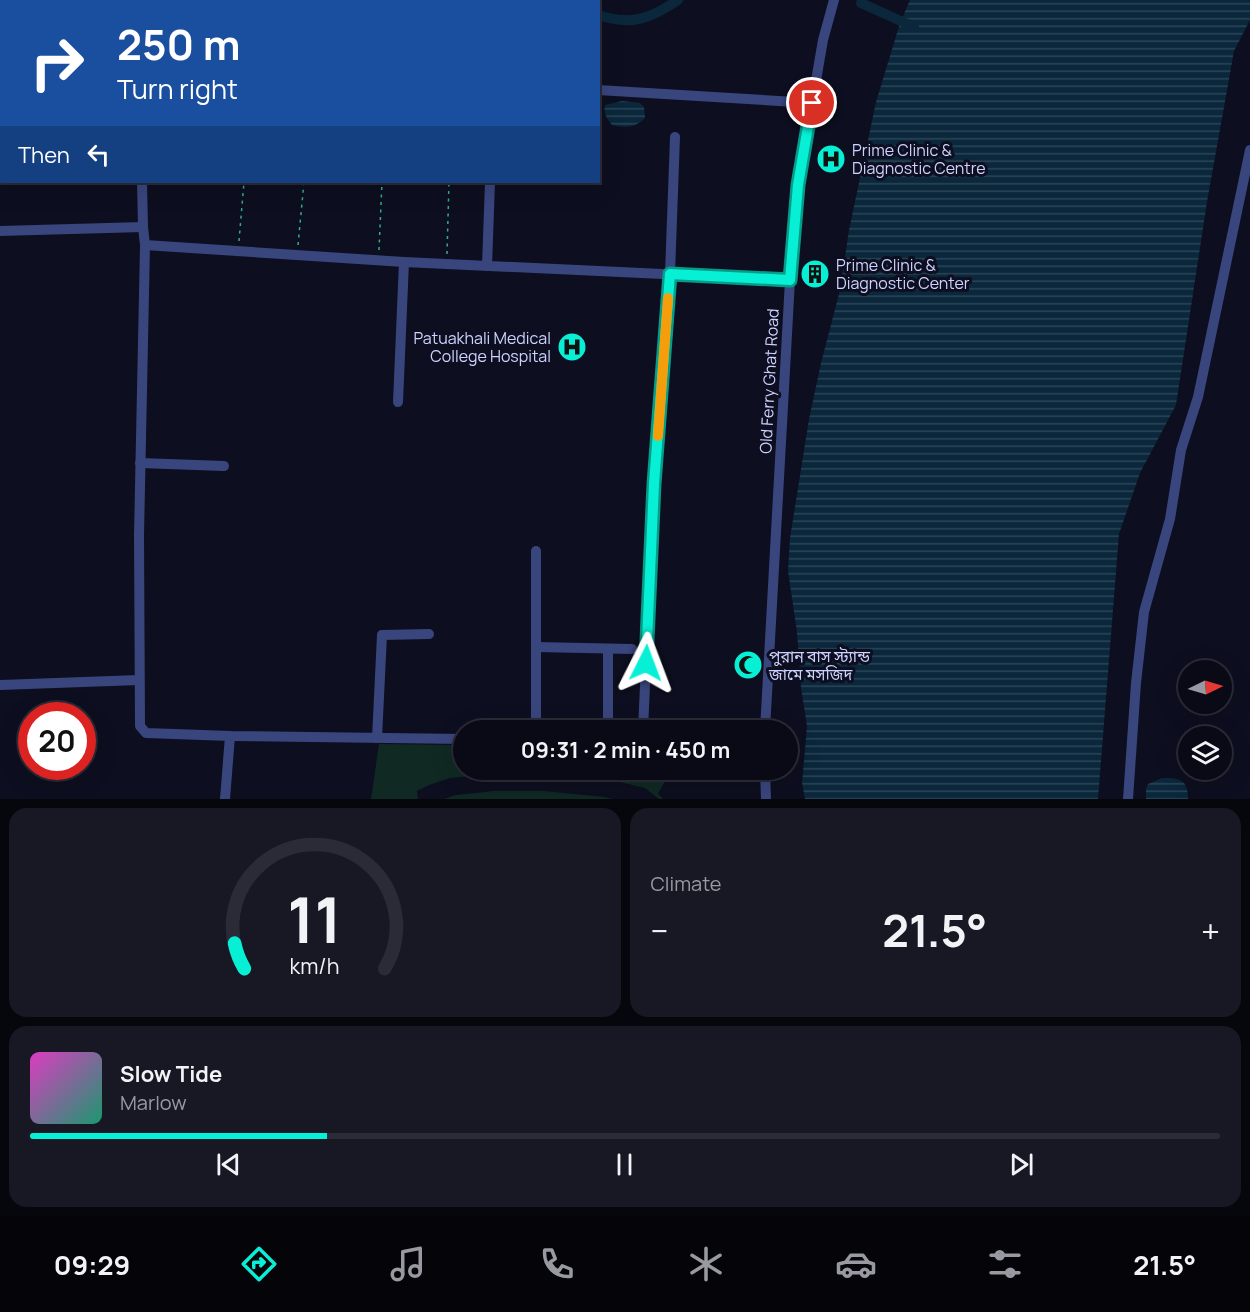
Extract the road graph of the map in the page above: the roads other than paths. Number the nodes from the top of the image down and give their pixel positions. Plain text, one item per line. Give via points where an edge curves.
1 (834, 0) edge
2 (600, 90) edge
3 (812, 103) junction
4 (675, 137) dead end
5 (1250, 150) edge
6 (142, 183) edge
7 (490, 183) edge
8 (143, 227) junction
9 (0, 231) edge
10 (146, 245) junction
11 (404, 262) junction
12 (487, 266) junction
13 (670, 274) junction
14 (790, 280) junction
15 (398, 402) dead end
16 (140, 463) junction
17 (224, 466) dead end
18 (536, 551) dead end
19 (429, 634) dead end
20 (536, 647) junction
21 (608, 649) junction
22 (632, 649) dead end
23 (139, 680) junction
24 (0, 685) edge
25 (536, 720) edge
26 (608, 720) edge
27 (643, 720) edge
28 (766, 720) edge
29 (230, 736) junction
30 (377, 738) junction
31 (453, 740) edge
32 (765, 780) edge
33 (225, 799) edge
34 (766, 799) edge
35 (1128, 799) edge

1 - 3 street, Old Ferry Ghat Road
2 - 3 street
3 - 14 street, Old Ferry Ghat Road via 798,185
4 - 13 street
5 - 35 street via 1198,397 1181,450 1170,519 1144,612
6 - 8 street
7 - 12 street
8 - 9 street
8 - 10 street
10 - 11 street
10 - 16 street
11 - 12 street
11 - 15 street
12 - 13 street
13 - 14 street
13 - 27 street via 654,484
14 - 28 street, Old Ferry Ghat Road
16 - 17 street
16 - 23 street
18 - 20 street
19 - 30 street via 382,635
20 - 21 street
20 - 25 street
21 - 22 street
21 - 26 street
23 - 24 street
23 - 29 street via 139,722 146,733
29 - 30 street
29 - 33 street
30 - 31 street
32 - 34 street

